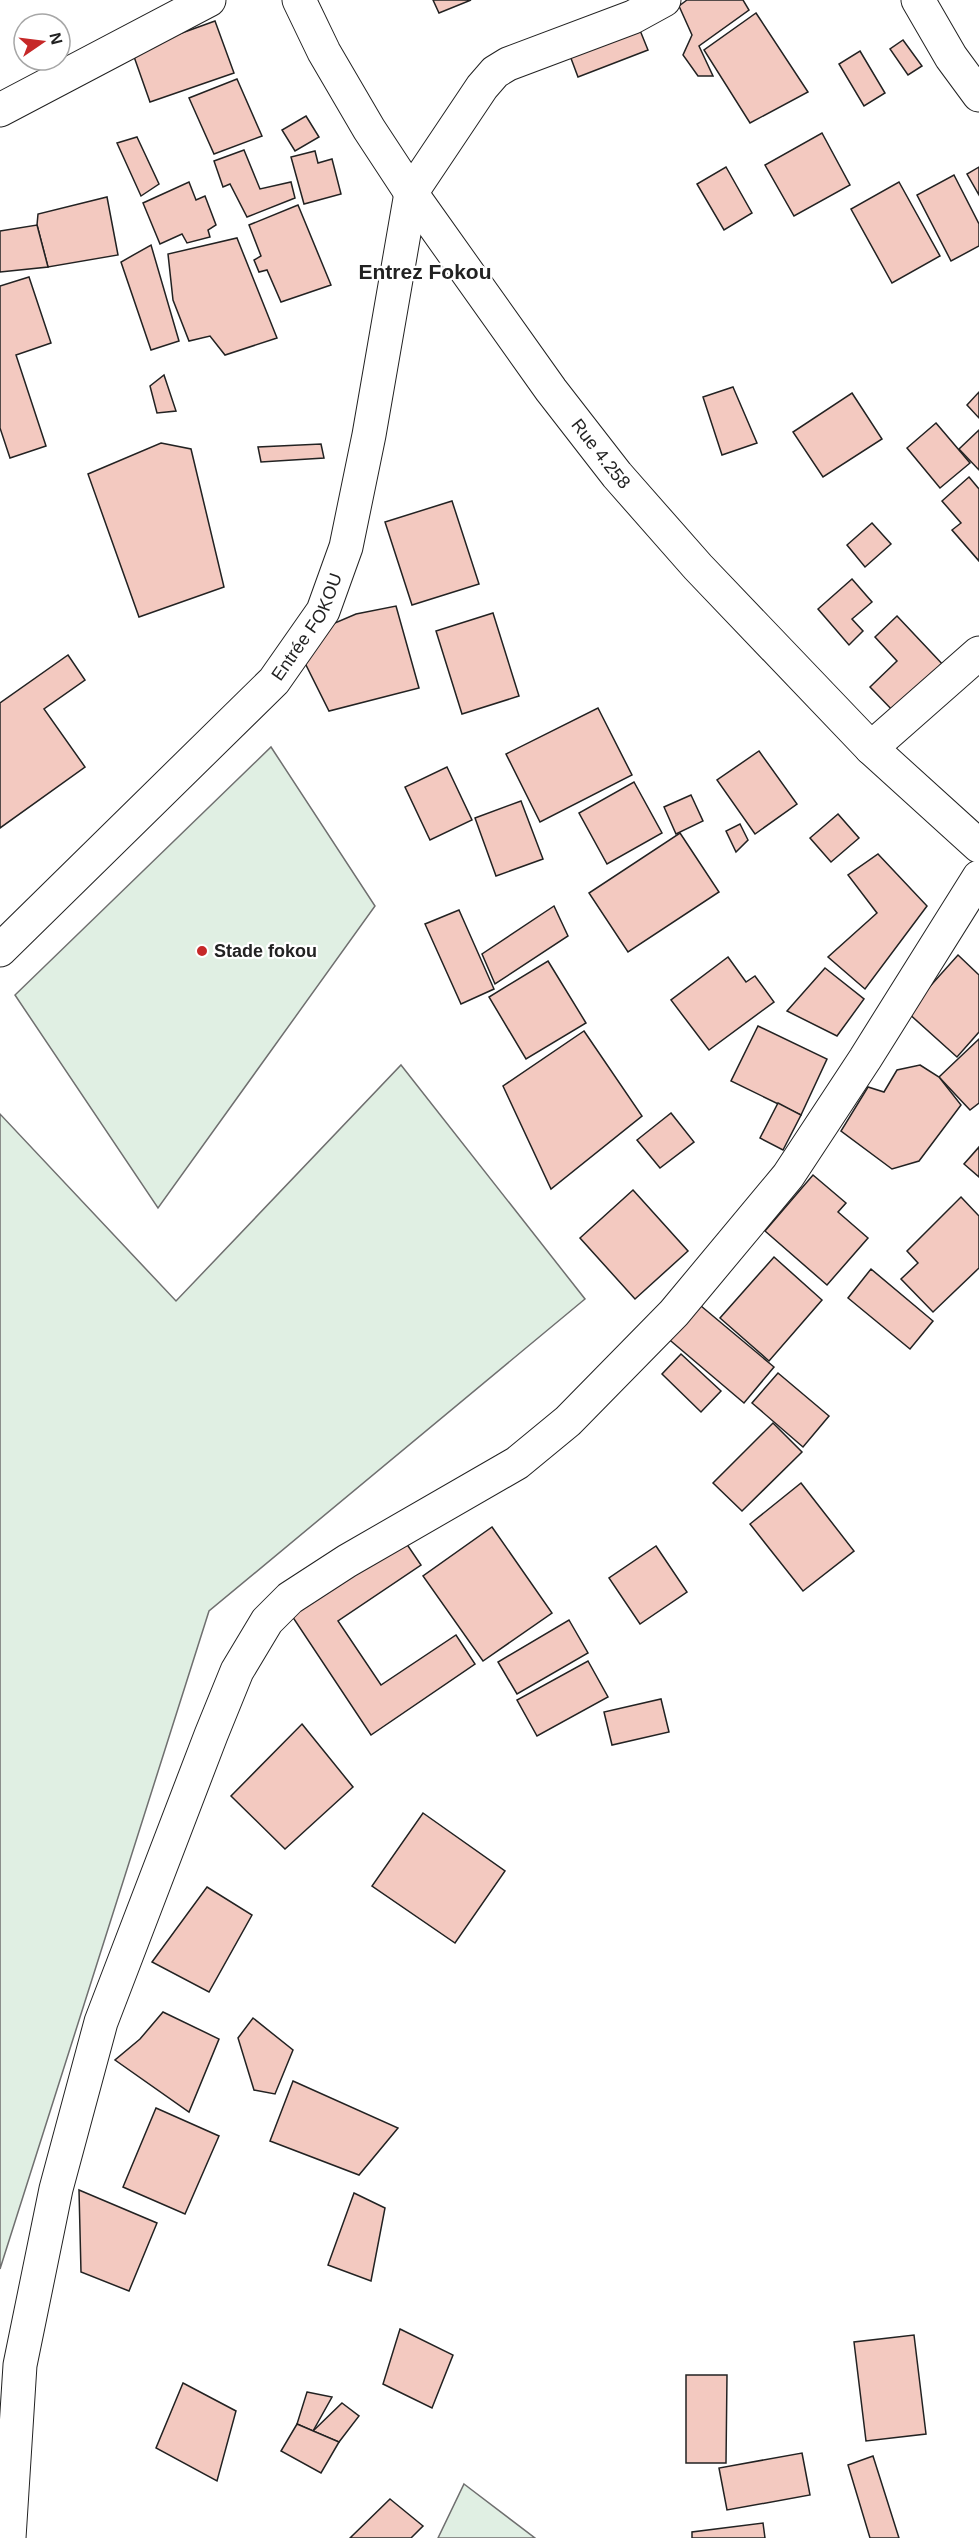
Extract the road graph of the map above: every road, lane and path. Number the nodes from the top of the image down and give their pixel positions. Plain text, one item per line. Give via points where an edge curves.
1 (209, 0) edge
2 (299, 0) edge
3 (663, 0) edge
4 (918, 0) edge
5 (979, 95) edge
6 (0, 110) edge
7 (411, 193) junction
8 (979, 653) edge
9 (871, 748) junction
10 (979, 846) edge
11 (979, 877) edge
12 (0, 950) edge
13 (9, 2538) edge

1 - 6 main road
2 - 7 main road, Rue 4.258 via 324,52
3 - 7 main road via 495,72
4 - 5 main road via 951,57
7 - 9 main road, Rue 4.258 via 551,390 617,475 698,567
7 - 12 main road, Entrée FOKOU via 369,435 348,536 324,612 274,681
8 - 9 main road
9 - 10 main road, Rue 4.258
11 - 13 main road via 788,1176 674,1313 568,1421 517,1462 290,1598 267,1622 237,1671 101,2022 56,2189 20,2365

